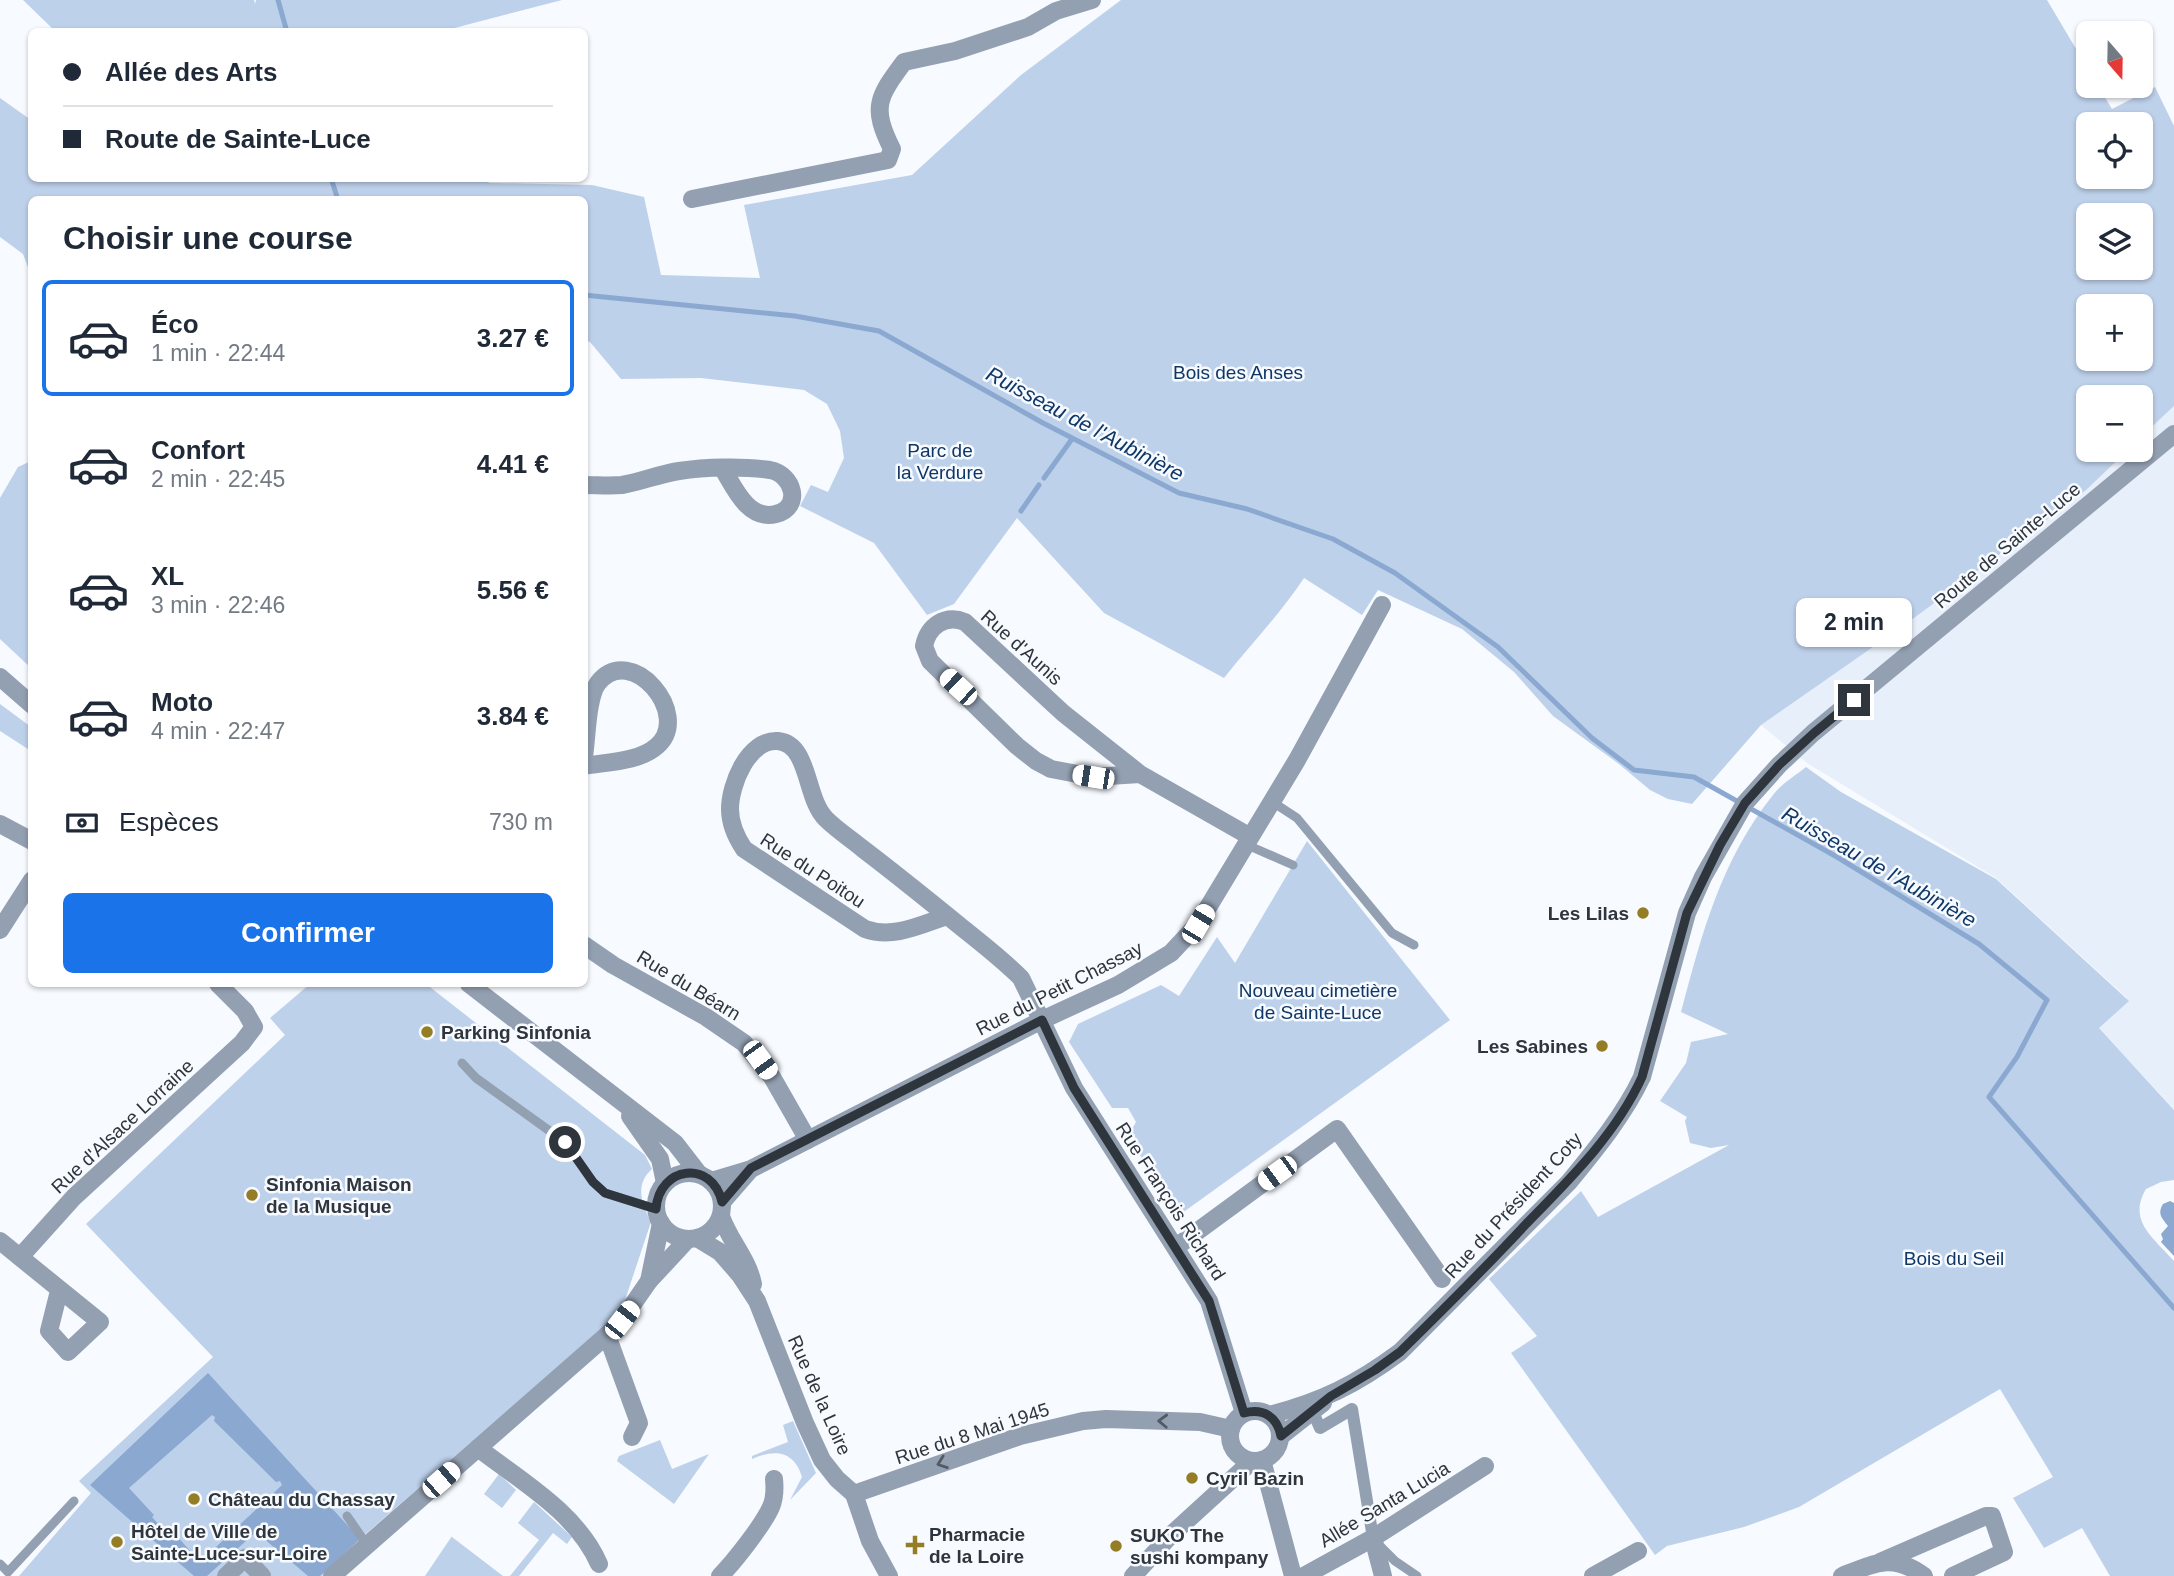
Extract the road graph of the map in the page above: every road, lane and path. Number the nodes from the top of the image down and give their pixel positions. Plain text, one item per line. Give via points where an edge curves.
1 (1092, 0) edge
2 (1052, 5) edge
3 (692, 198) dead end
4 (2174, 433) edge
5 (723, 468) dead end
6 (588, 485) edge
7 (1382, 605) dead end
8 (0, 677) edge
9 (28, 702) edge
10 (588, 726) edge
11 (588, 765) edge
12 (1140, 774) junction
13 (1271, 801) junction
14 (1745, 803) joint
15 (0, 824) edge
16 (28, 839) edge
17 (1247, 840) junction
18 (1293, 865) dead end
19 (28, 886) edge
20 (947, 916) junction
21 (0, 930) edge
22 (1414, 945) dead end
23 (588, 948) edge
24 (221, 987) edge
25 (473, 987) edge
26 (1042, 1020) junction
27 (462, 1063) dead end
28 (620, 1102) junction
29 (808, 1140) junction
30 (751, 1168) junction
31 (705, 1178) junction
32 (665, 1183) junction
33 (722, 1209) junction
34 (659, 1216) junction
35 (692, 1239) junction
36 (0, 1241) edge
37 (1175, 1247) junction
38 (20, 1256) junction
39 (1442, 1279) dead end
40 (649, 1281) junction
41 (59, 1291) dead end
42 (757, 1301) junction
43 (607, 1335) junction
44 (1331, 1396) junction
45 (1313, 1412) junction
46 (1244, 1413) junction
47 (1269, 1415) junction
48 (1231, 1429) junction
49 (1281, 1436) junction
50 (632, 1437) dead end
51 (478, 1448) junction
52 (1250, 1458) junction
53 (1485, 1466) dead end
54 (774, 1479) dead end
55 (854, 1494) junction
56 (74, 1501) dead end
57 (347, 1517) dead end
58 (1373, 1538) junction
59 (367, 1545) junction
60 (1637, 1551) dead end
61 (1880, 1562) junction
62 (0, 1564) edge
63 (599, 1564) dead end
64 (226, 1576) edge
65 (262, 1576) edge
66 (332, 1576) edge
67 (720, 1576) edge
68 (889, 1576) edge
69 (1133, 1576) edge
70 (1293, 1576) edge
71 (1304, 1576) edge
72 (1383, 1576) edge
73 (1417, 1576) edge
74 (1593, 1576) edge
75 (1842, 1576) edge
76 (1924, 1576) edge
77 (1953, 1576) edge

1 - 2 street
2 - 3 street via 1028,27 904,62 884,88 878,105 892,149 888,160
4 - 14 street, Route de Sainte-Luce via 1814,733
5 - 6 street via 679,471 620,485
7 - 13 street, Rue du Petit Chassay
8 - 9 street
10 - 11 street via 599,681 613,673 632,672 649,682 666,709 666,730 657,746 636,757
12 - 12 street, Rue d'Aunis via 1093,777 1051,769 1036,761 930,661 924,646 930,630 947,619 965,622 1063,713
12 - 17 street, Rue d'Aunis
13 - 17 street, Rue du Petit Chassay
13 - 22 lane via 1297,818 1392,933
14 - 44 street, Rue du Président Coty via 1687,913 1633,1096 1569,1182 1458,1296 1400,1352
15 - 16 street
17 - 18 lane
17 - 26 street, Rue du Petit Chassay via 1198,924 1171,953 1127,980
19 - 21 street
20 - 20 street, Rue du Poitou via 902,931 865,929 744,849 730,812 748,757 756,748 777,741 789,744 797,751 810,793 824,817
20 - 26 street, Rue du Poitou via 1021,978
23 - 29 street, Rue du Béarn via 744,1044 772,1077
24 - 38 street, Rue d'Alsace Lorraine via 254,1027 74,1197
25 - 28 street
26 - 29 street, Rue du Petit Chassay
26 - 37 street, Rue François Richard via 1074,1088
27 - 34 lane via 565,1142 605,1193
28 - 31 street via 675,1143
28 - 32 street via 660,1159
29 - 30 street, Rue du Petit Chassay
30 - 31 street, Rue du Petit Chassay
30 - 33 street, Rue du Petit Chassay
31 - 32 street via 677,1175
31 - 33 street via 719,1190
32 - 34 street
33 - 35 street via 712,1230
33 - 42 street, Rue de la Loire via 725,1228 751,1273
34 - 35 street via 676,1236
34 - 40 street
35 - 40 street
35 - 42 street, Rue de la Loire via 720,1252
36 - 38 street
37 - 39 street via 1337,1129
37 - 46 street, Rue François Richard via 1209,1301
38 - 41 street
40 - 43 street
42 - 55 street, Rue de la Loire via 822,1460
43 - 50 street via 639,1423
43 - 51 street
44 - 45 street, Rue du Président Coty
44 - 47 street, Rue du Président Coty
45 - 49 street, Rue du Président Coty
45 - 58 street via 1320,1428 1352,1409
46 - 47 street
46 - 48 street
47 - 49 street
48 - 52 street via 1230,1437
48 -> 55 street, Rue du 8 Mai 1945 via 1200,1422 1083,1421 1020,1436
49 - 52 street via 1275,1451
51 - 59 street
51 - 63 street via 562,1513 590,1544
52 - 69 street
52 - 70 street
53 - 58 street, Allée Santa Lucia
54 - 67 street via 771,1507
55 - 68 street, Rue de la Loire via 870,1541
56 - 62 lane via 8,1572
57 - 59 lane
58 - 71 street, Allée Santa Lucia
58 - 72 street
58 - 73 lane via 1395,1562
59 - 66 street
60 - 74 street
61 - 75 street
61 - 76 street via 1909,1565
61 - 77 street via 1992,1516 2004,1552
64 - 65 street via 245,1558

